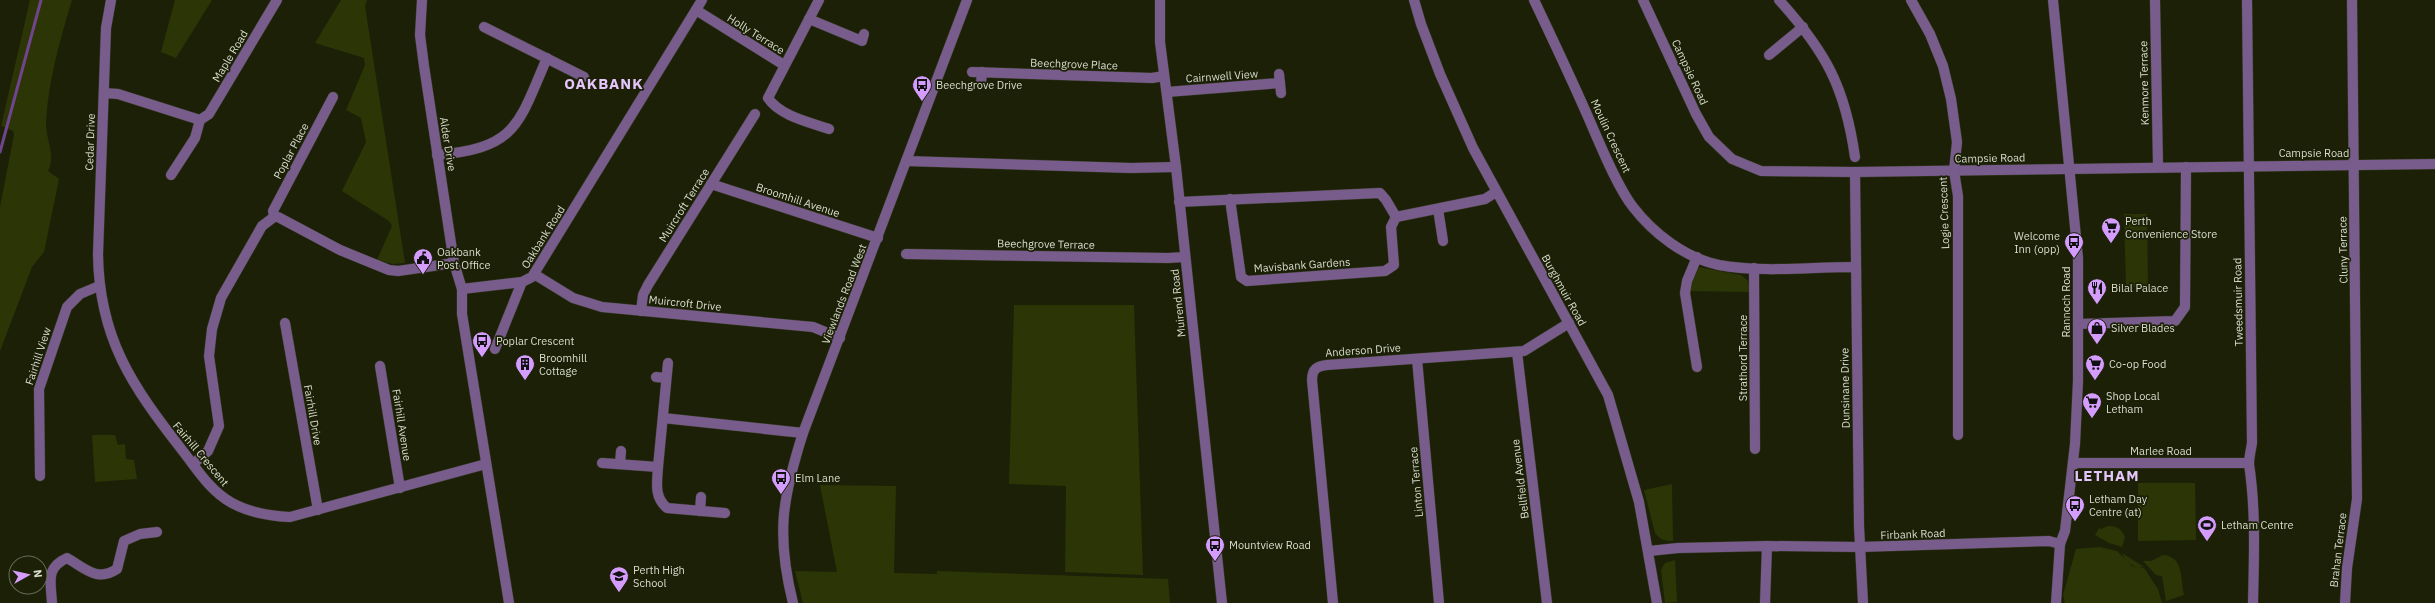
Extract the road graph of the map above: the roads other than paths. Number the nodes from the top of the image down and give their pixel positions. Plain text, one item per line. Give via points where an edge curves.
1 (111, 0) edge
2 (277, 0) edge
3 (422, 0) edge
4 (702, 0) edge
5 (819, 0) edge
6 (967, 0) edge
7 (1160, 0) edge
8 (1414, 0) edge
9 (1534, 0) edge
10 (1643, 0) edge
11 (1779, 0) edge
12 (1911, 0) edge
13 (2053, 0) edge
14 (2155, 0) edge
15 (2247, 0) edge
16 (2352, 0) edge
17 (696, 10) junction
18 (809, 19) junction
19 (484, 27) dead end
20 (1803, 27) junction
21 (862, 40) dead end
22 (1769, 55) dead end
23 (547, 58) junction
24 (784, 65) junction
25 (1164, 76) junction
26 (584, 77) dead end
27 (981, 83) dead end
28 (1280, 83) dead end
29 (1167, 92) junction
30 (104, 93) junction
31 (333, 97) dead end
32 (755, 114) dead end
33 (200, 120) junction
34 (828, 129) dead end
35 (438, 155) junction
36 (1855, 157) dead end
37 (906, 161) junction
38 (2435, 164) edge
39 (2248, 165) junction
40 (2354, 165) junction
41 (2158, 166) junction
42 (1176, 167) junction
43 (2186, 167) junction
44 (2069, 168) junction
45 (1954, 171) junction
46 (1854, 172) junction
47 (171, 175) dead end
48 (711, 184) junction
49 (1496, 192) junction
50 (1230, 199) junction
51 (1179, 202) junction
52 (1438, 209) junction
53 (274, 217) junction
54 (1396, 217) junction
55 (878, 238) junction
56 (1443, 241) dead end
57 (906, 254) dead end
58 (1185, 257) junction
59 (1697, 258) junction
60 (454, 263) junction
61 (1754, 268) junction
62 (1856, 270) junction
63 (534, 274) junction
64 (522, 282) junction
65 (99, 286) junction
66 (462, 289) junction
67 (641, 311) junction
68 (285, 323) dead end
69 (1569, 323) junction
70 (2078, 324) junction
71 (840, 338) junction
72 (495, 348) dead end
73 (1517, 352) junction
74 (1417, 359) junction
75 (668, 363) dead end
76 (380, 366) dead end
77 (1697, 367) dead end
78 (663, 418) junction
79 (803, 433) junction
80 (1958, 435) dead end
81 (1755, 449) dead end
82 (621, 451) dead end
83 (602, 463) dead end
84 (2073, 463) junction
85 (2249, 463) junction
86 (193, 464) junction
87 (486, 464) junction
88 (620, 464) junction
89 (658, 467) junction
90 (40, 476) dead end
91 (400, 488) junction
92 (701, 497) dead end
93 (2357, 500) joint
94 (318, 510) junction
95 (700, 511) junction
96 (725, 513) dead end
97 (157, 532) dead end
98 (2060, 544) junction
99 (1767, 546) junction
100 (1860, 547) junction
101 (1649, 551) junction
102 (52, 603) edge
103 (509, 603) edge
104 (793, 603) edge
105 (1222, 603) edge
106 (1334, 603) edge
107 (1439, 603) edge
108 (1547, 603) edge
109 (1657, 603) edge
110 (1765, 603) edge
111 (1863, 603) edge
112 (2056, 603) edge
113 (2253, 603) edge
114 (2345, 603) edge

1 - 30 street, Cedar Drive via 106,28
2 - 33 street, Maple Road via 209,114
3 - 35 street, Alder Drive via 422,54
4 - 17 street, Oakbank Road
5 - 18 street
6 - 37 street, Viewlands Road West
7 - 25 street, Muirend Road via 1160,42
8 - 49 street, Burghmuir Road via 1440,74
9 - 59 street, Moulin Crescent via 1631,205 1647,224 1668,242
10 - 46 street, Campsie Road via 1709,137 1732,158 1761,171
11 - 20 street
12 - 45 street, Logie Crescent via 1930,34 1943,66 1957,142
13 - 44 street, Rannoch Road
14 - 41 street, Kenmore Terrace
15 - 39 street, Tweedsmuir Road
16 - 40 street, Cluny Terrace
17 - 24 street, Holly Terrace
17 - 63 street, Oakbank Road
18 - 21 street
18 - 24 street
19 - 23 street
20 - 22 street
20 - 36 street via 1822,53 1836,83 1850,121
23 - 26 street
23 - 35 street via 525,108 511,131 487,147
24 - 34 street via 768,98 791,115
25 - 27 street, Beechgrove Place via 1152,78 977,72
25 - 29 street, Muirend Road
28 - 29 street, Cairnwell View
29 - 42 street, Muirend Road
30 - 33 street via 118,94
30 - 65 street, Cedar Drive
31 - 53 street, Poplar Place via 273,211
32 - 48 street, Muircroft Terrace
33 - 47 street, Maple Road via 195,138
35 - 60 street, Alder Drive
37 - 42 street
37 - 55 street, Viewlands Road West
38 - 40 street, Campsie Road
39 - 40 street, Campsie Road
39 - 43 street, Campsie Road
39 - 85 street, Tweedsmuir Road via 2252,443
40 - 93 street, Cluny Terrace
41 - 43 street, Campsie Road
41 - 44 street, Campsie Road
42 - 51 street, Muirend Road
43 - 70 street via 2185,307 2175,322
44 - 45 street, Campsie Road
44 - 70 street, Rannoch Road via 2078,255
45 - 46 street, Campsie Road
45 - 80 street, Logie Crescent via 1958,196
46 - 62 street, Dunsinane Drive
48 - 55 street, Broomhill Avenue
48 - 67 street, Muircroft Terrace via 648,285 643,295
49 - 52 street via 1485,199
49 - 69 street, Burghmuir Road
50 - 51 street
50 - 54 street via 1380,194
50 - 54 street, Mavisbank Gardens via 1241,277 1247,281 1385,271 1394,265 1391,227
51 - 58 street, Muirend Road
52 - 54 street
52 - 56 street
53 - 60 street via 340,250 388,270 398,271
53 - 86 street via 262,226 221,298 212,330 209,356 219,426 208,451
55 - 71 street, Viewlands Road West
57 - 58 street, Beechgrove Terrace
58 - 105 street, Muirend Road
59 - 61 street, Moulin Crescent via 1718,265
59 - 77 street via 1685,293
60 - 66 street, Alder Drive
61 - 62 street, Moulin Crescent via 1855,267
61 - 81 street, Strathord Terrace
62 - 100 street, Dunsinane Drive
63 - 64 street, Oakbank Road
63 - 67 street, Muircroft Drive via 586,303
64 - 66 street, Oakbank Road
64 - 72 street
65 - 86 street, Fairhill Crescent via 105,318 126,370 163,426
65 - 90 street, Fairhill View via 80,294 68,307 39,388
66 - 87 street via 462,314
67 - 71 street, Muircroft Drive via 813,327
68 - 94 street, Fairhill Drive
69 - 73 street, Anderson Drive via 1524,351
69 - 101 street, Burghmuir Road via 1608,395 1639,502
70 - 84 street, Rannoch Road via 2078,381
71 - 79 street, Viewlands Road West
73 - 74 street, Anderson Drive
73 - 108 street, Bellfield Avenue
74 - 106 street, Anderson Drive via 1320,366 1313,373
74 - 107 street, Linton Terrace
75 - 78 street via 661,377
76 - 91 street, Fairhill Avenue
78 - 79 street
78 - 89 street
79 - 104 street, Viewlands Road West via 787,481 782,528 783,557
82 - 88 street
83 - 88 street
84 - 85 street, Marlee Road
84 - 98 street, Rannoch Road via 2065,531
85 - 113 street, Tweedsmuir Road via 2252,472
86 - 94 street, Fairhill Crescent via 219,495 252,512 290,517
87 - 91 street, Fairhill Crescent
87 - 103 street
88 - 89 street
89 - 95 street via 657,493 664,505 674,509
91 - 94 street, Fairhill Crescent
92 - 95 street
93 - 114 street, Brahan Terrace via 2347,568
95 - 96 street
97 - 102 street via 140,534 124,541 118,569 107,576 96,575 67,558 59,561 50,574
98 - 100 street, Firbank Road via 2049,541
98 - 112 street, Rannoch Road
99 - 100 street, Firbank Road
99 - 101 street, Firbank Road
99 - 110 street
100 - 111 street, Dunsinane Drive
101 - 109 street, Burghmuir Road

